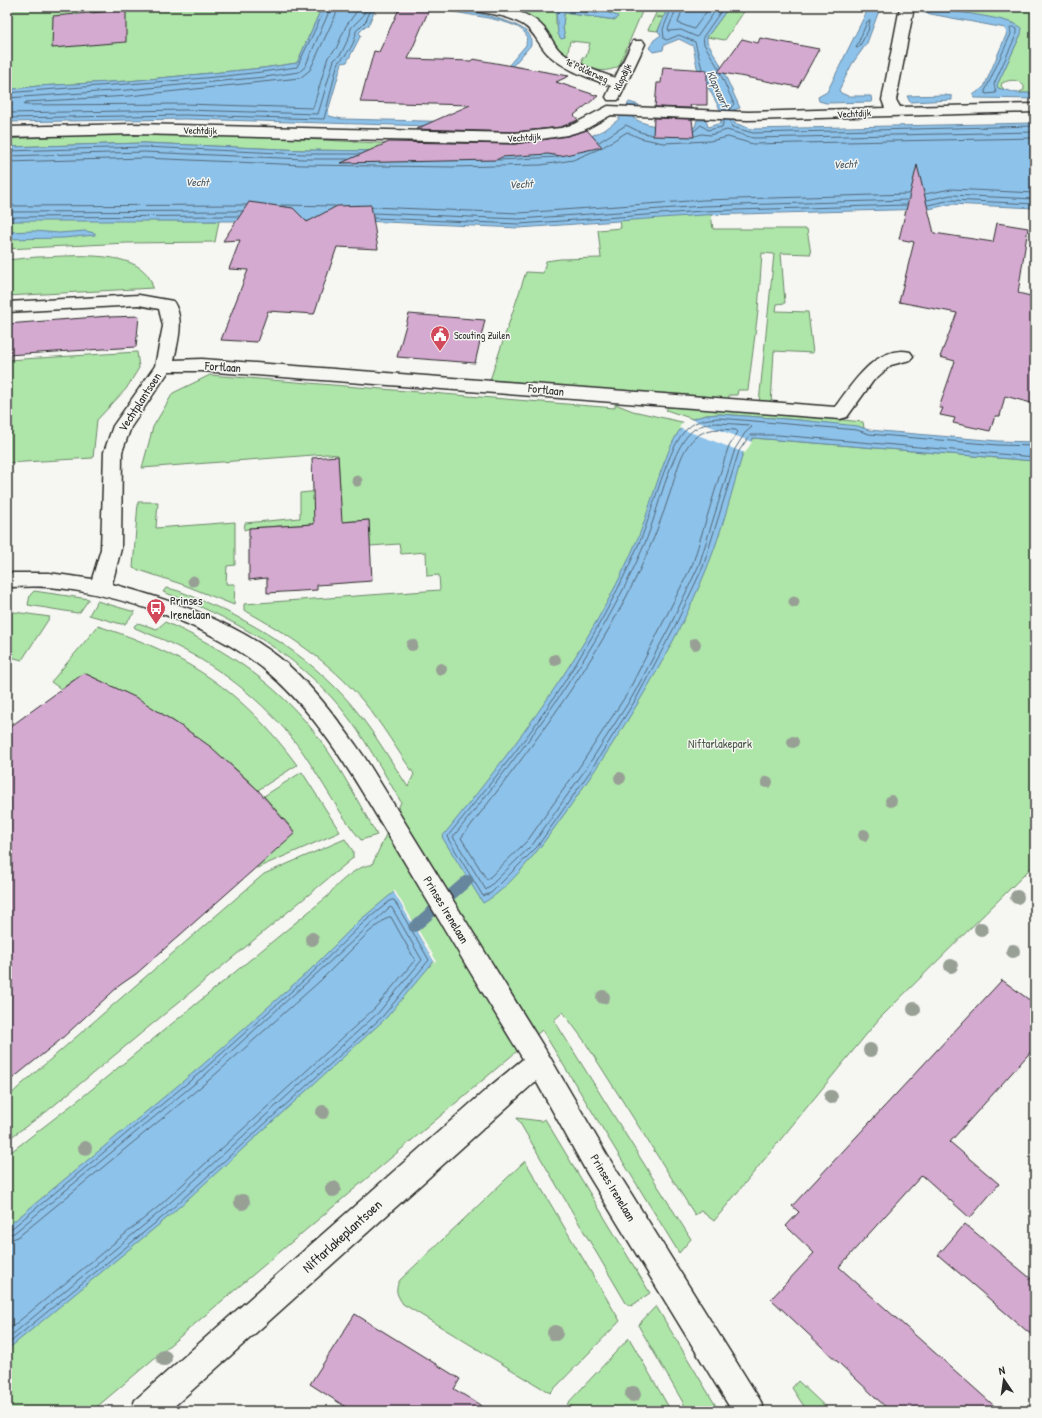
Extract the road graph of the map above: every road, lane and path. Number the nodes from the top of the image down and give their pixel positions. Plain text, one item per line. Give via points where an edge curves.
1 (477, 7) edge
2 (907, 7) edge
3 (638, 44) dead end
4 (618, 84) junction
5 (1035, 108) edge
6 (608, 110) junction
7 (894, 111) junction
8 (7, 132) edge
9 (7, 308) edge
10 (904, 356) dead end
11 (164, 366) junction
12 (7, 580) edge
13 (100, 588) junction
14 (539, 1062) junction
15 (146, 1411) edge
16 (749, 1411) edge

1 - 4 street, 1e Polderweg via 517,17 529,23 538,30 556,54
2 - 7 street via 888,100
3 - 4 street, Klopdijk
4 - 6 street, Klopdijk
5 - 7 street, Vechtdijk
6 - 7 street, Vechtdijk via 748,116
6 - 8 street, Vechtdijk via 578,127 562,132 515,138 134,129
9 - 11 street, Vechtplantsoen via 140,300 167,305 172,326
10 - 11 street, Fortlaan via 884,361 867,377 840,413 210,366
11 - 13 street, Vechtplantsoen via 122,426 113,452 111,549
12 - 13 street, Prinses Irenelaan via 49,580
13 - 14 street, Prinses Irenelaan via 150,602 192,618 222,633 276,667 329,725 357,764
14 - 15 street, Niftarlakeplantsoen via 496,1097
14 - 16 street, Prinses Irenelaan via 598,1164

